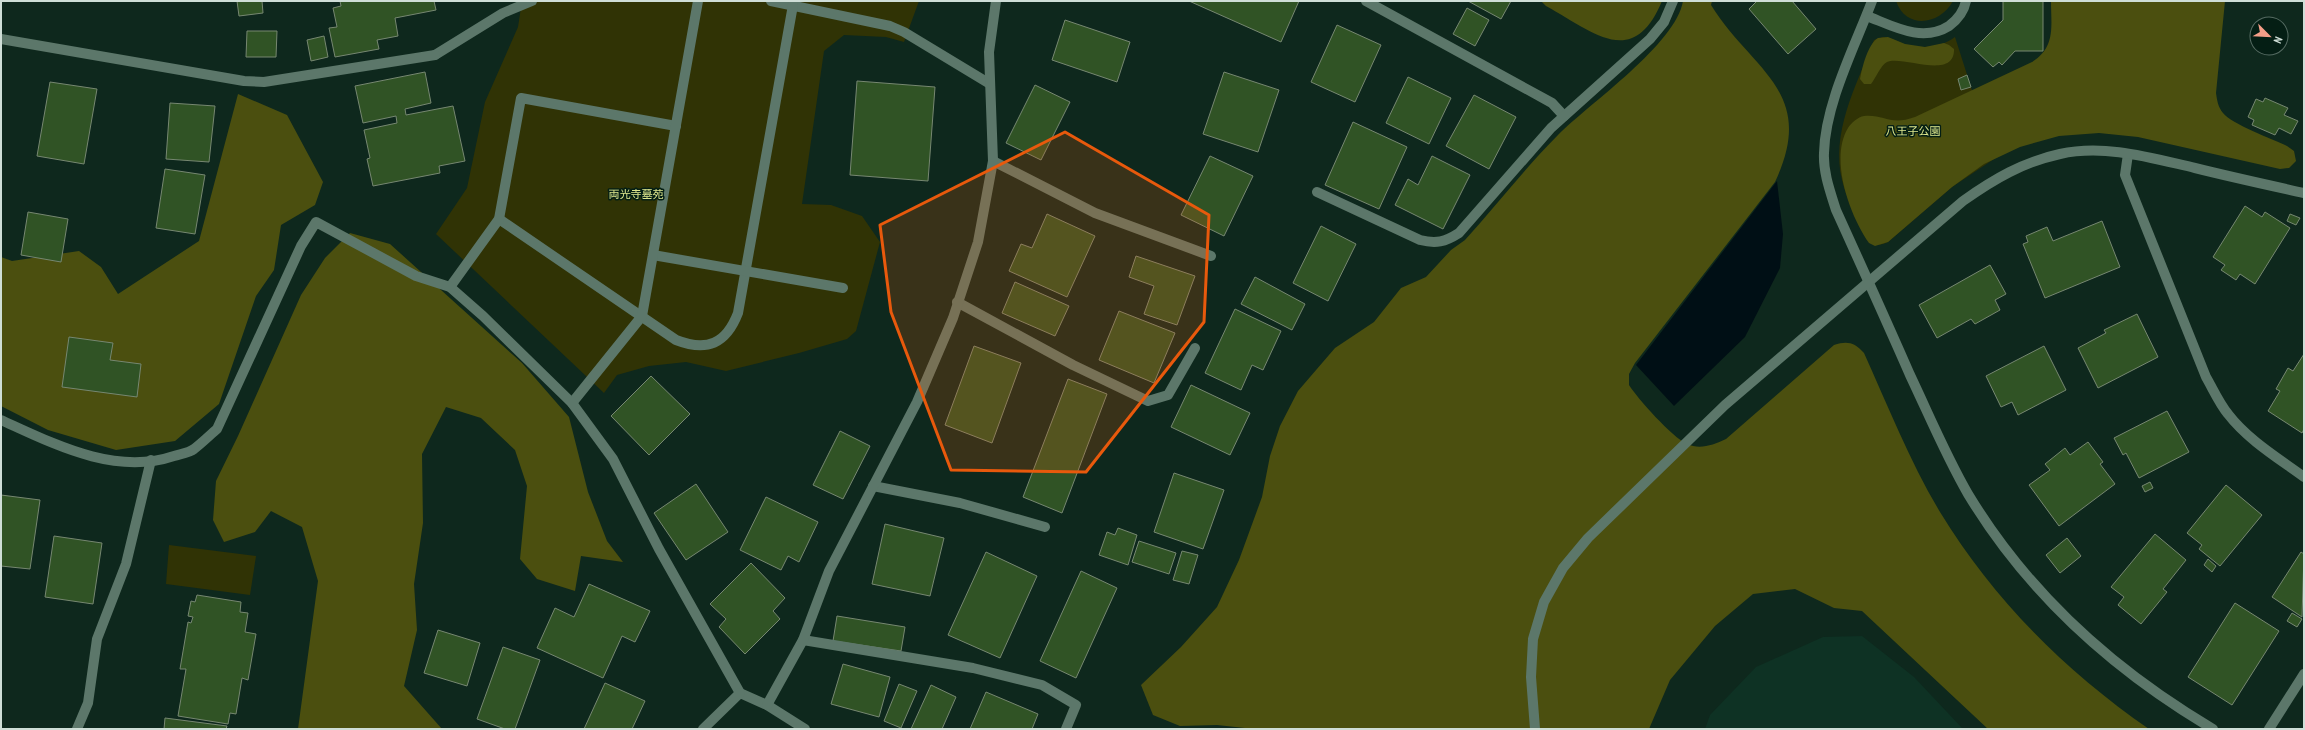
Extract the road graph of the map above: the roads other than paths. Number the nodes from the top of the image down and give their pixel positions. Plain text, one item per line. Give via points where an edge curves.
1 (532, 1) edge
2 (698, 1) edge
3 (771, 1) edge
4 (996, 1) edge
5 (1366, 1) edge
6 (1673, 1) edge
7 (1872, 1) edge
8 (1966, 1) edge
9 (793, 5) junction
10 (1867, 16) junction
11 (1, 39) edge
12 (990, 84) junction
13 (1564, 116) junction
14 (676, 126) junction
15 (2128, 154) junction
16 (993, 161) junction
17 (1317, 192) dead end
18 (2304, 193) edge
19 (499, 219) junction
20 (653, 255) junction
21 (1212, 256) dead end
22 (746, 272) junction
23 (1868, 282) junction
24 (450, 288) junction
25 (843, 288) dead end
26 (958, 302) junction
27 (642, 316) junction
28 (1195, 348) dead end
29 (572, 403) junction
30 (1, 420) edge
31 (152, 460) junction
32 (2304, 477) edge
33 (873, 486) junction
34 (1045, 527) dead end
35 (803, 640) junction
36 (2304, 674) edge
37 (740, 693) junction
38 (767, 705) junction
39 (77, 729) edge
40 (703, 729) edge
41 (805, 729) edge
42 (1066, 729) edge
43 (1535, 729) edge
44 (2213, 729) edge
45 (2269, 729) edge

1 - 11 street via 503,13 435,56 264,82 244,81
2 - 14 street
3 - 9 street
4 - 12 street via 989,52
5 - 13 street via 1552,103
6 - 13 street via 1664,22 1650,39
7 - 10 street
8 - 10 street via 1956,21 1942,31 1925,34 1908,32
9 - 12 street via 890,26
9 - 22 street
10 - 23 street via 1827,125 1824,154 1827,182 1836,210
12 - 16 street
13 - 17 street via 1459,233 1447,240 1433,243 1420,240
14 - 19 street via 521,98
14 - 20 street
15 - 18 street
15 - 23 street via 2099,151 2062,154 2026,163 2000,176 1963,201
15 - 32 street via 2125,175 2216,396 2228,414 2243,429
16 - 21 street via 1095,213
16 - 26 street via 978,242
19 - 24 street
19 - 27 street
20 - 22 street
20 - 27 street
22 - 25 street
22 - 27 street via 738,313 732,328 721,339 707,345 691,346 676,340
23 - 43 street via 1725,405 1588,538 1563,568 1544,602 1534,639 1531,678
23 - 44 street via 1945,451 1996,536 2026,575 2095,646 2133,678
24 - 29 street via 483,316
24 - 31 street via 416,276 316,222 300,246 217,429 193,450 164,460
26 - 28 street via 1073,365 1148,401 1168,395
26 - 33 street via 917,402
27 - 29 street
29 - 37 street via 613,459 658,549
30 - 31 street via 75,452 104,459 134,462
31 - 39 street via 130,553 97,639 88,703
33 - 34 street via 960,503
33 - 35 street via 829,571
35 - 38 street
35 - 42 street via 973,668 1042,685 1076,705
36 - 45 street
37 - 38 street
37 - 40 street
38 - 41 street

